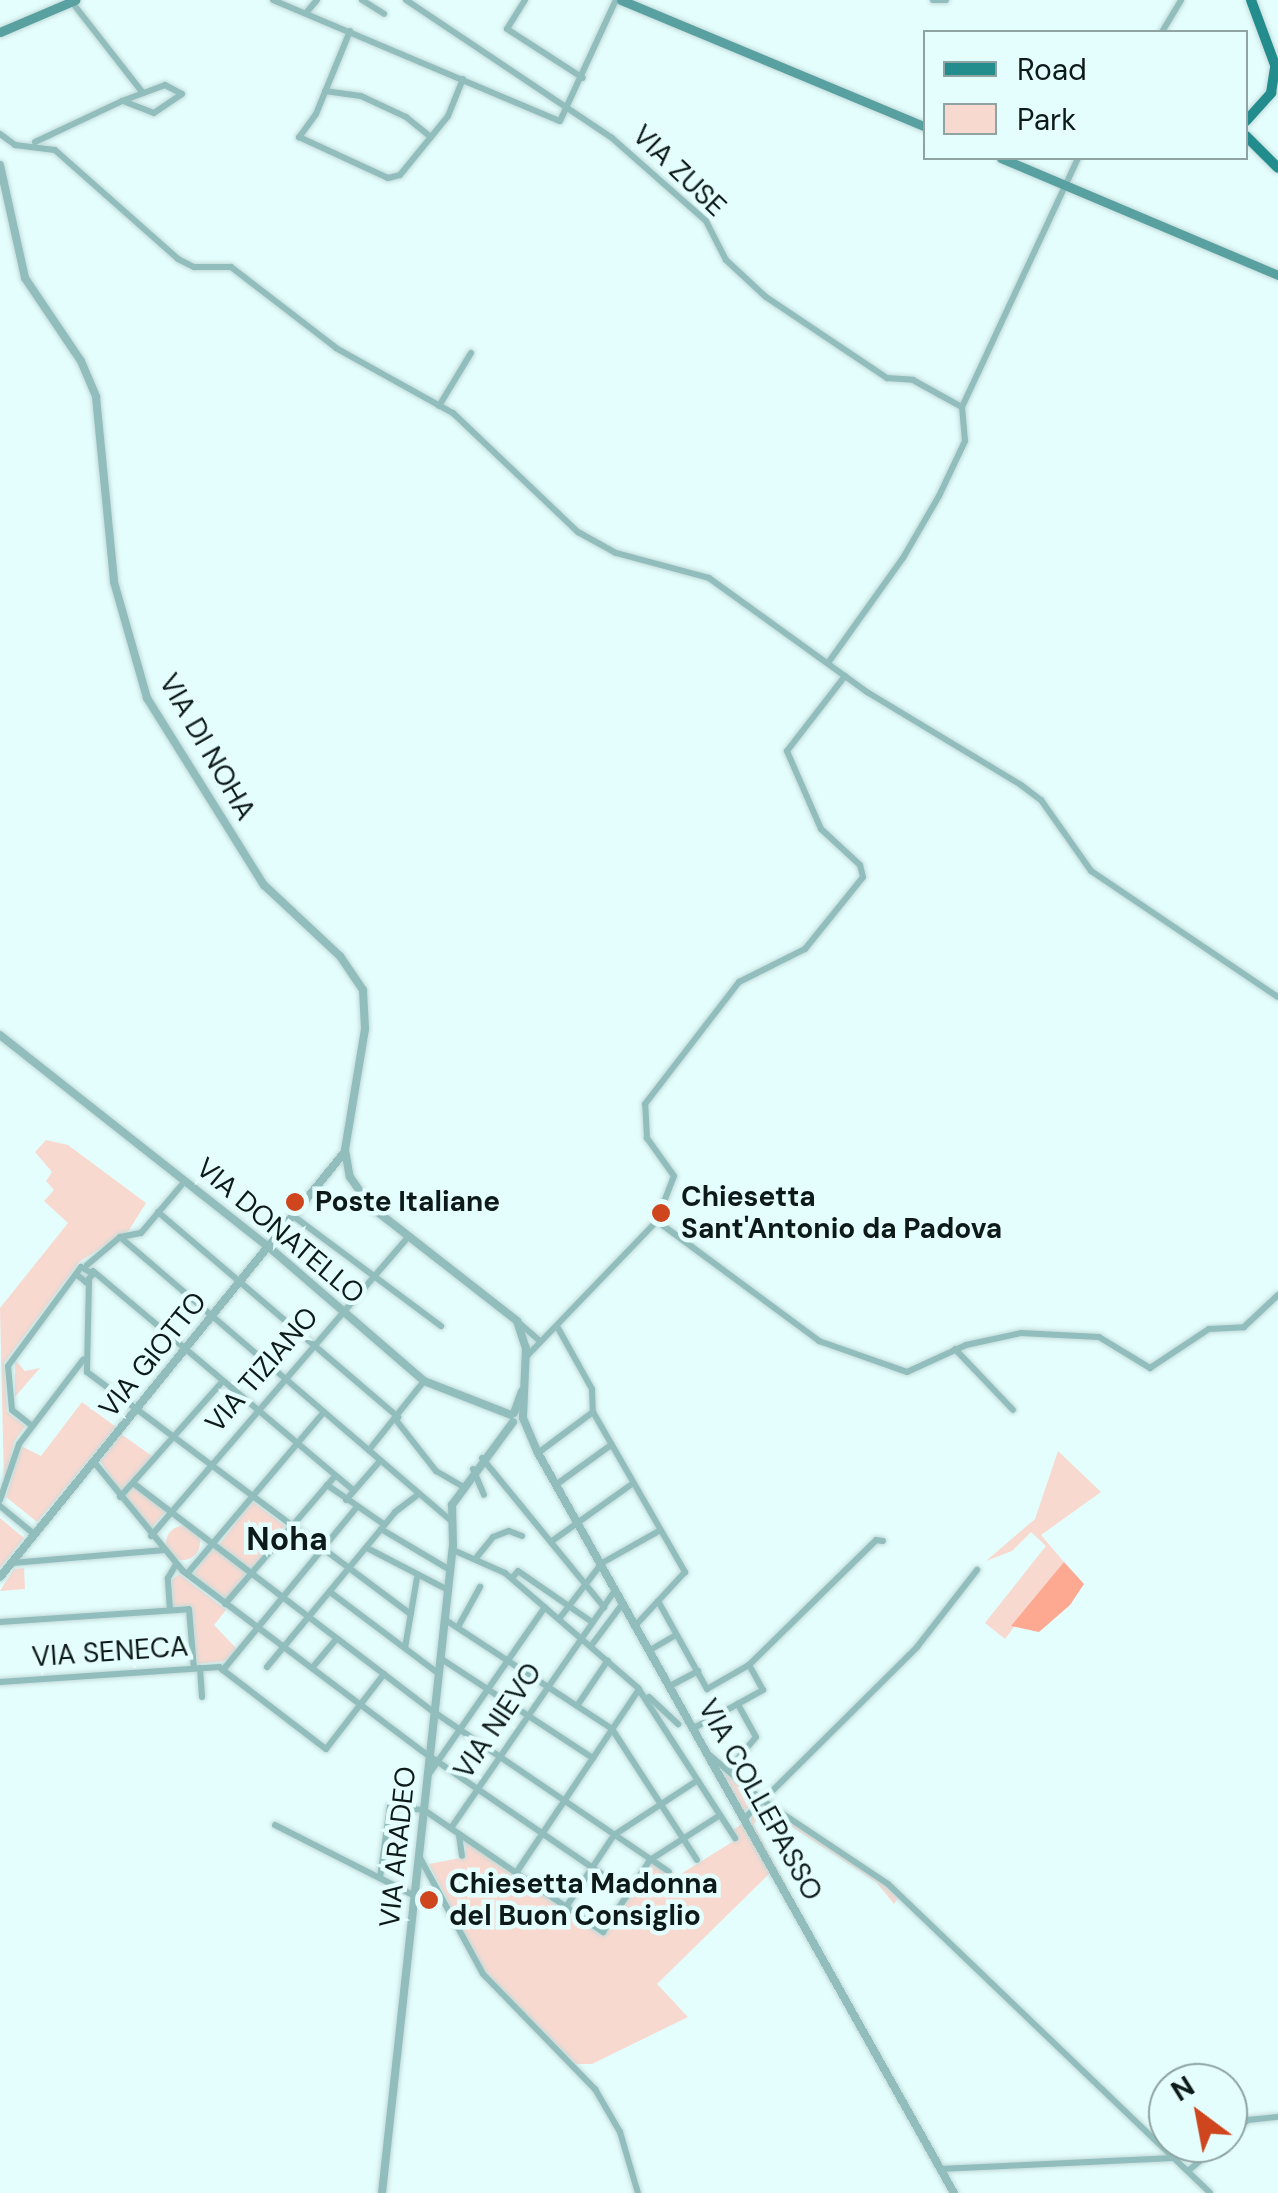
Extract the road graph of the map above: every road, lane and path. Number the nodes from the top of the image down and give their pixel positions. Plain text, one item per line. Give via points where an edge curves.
1 (274, 0) edge
2 (317, 0) edge
3 (362, 0) edge
4 (406, 0) edge
5 (525, 0) edge
6 (619, 0) edge
7 (933, 0) edge
8 (946, 0) edge
9 (1181, 0) edge
10 (1251, 0) edge
11 (72, 1) edge
12 (306, 13) junction
13 (384, 14) dead end
14 (1163, 30) edge
15 (350, 31) junction
16 (0, 32) edge
17 (1277, 69) edge
18 (582, 78) junction
19 (463, 79) junction
20 (325, 91) junction
21 (143, 94) junction
22 (122, 101) junction
23 (1278, 106) edge
24 (1259, 107) junction
25 (571, 108) junction
26 (1248, 119) edge
27 (923, 126) edge
28 (0, 134) edge
29 (430, 138) junction
30 (1248, 138) edge
31 (34, 143) junction
32 (1005, 160) edge
33 (1077, 160) edge
34 (0, 165) edge
35 (1278, 168) edge
36 (1063, 183) junction
37 (1278, 276) edge
38 (471, 353) dead end
39 (439, 406) junction
40 (962, 407) junction
41 (828, 663) junction
42 (845, 676) junction
43 (1278, 996) edge
44 (0, 1035) edge
45 (345, 1150) junction
46 (350, 1177) junction
47 (184, 1180) junction
48 (327, 1181) junction
49 (158, 1212) junction
50 (296, 1218) junction
51 (657, 1221) junction
52 (409, 1236) junction
53 (120, 1237) junction
54 (270, 1248) junction
55 (89, 1268) junction
56 (78, 1274) junction
57 (374, 1276) junction
58 (90, 1281) junction
59 (241, 1283) junction
60 (1278, 1296) edge
61 (343, 1312) junction
62 (212, 1318) junction
63 (518, 1321) junction
64 (441, 1326) dead end
65 (558, 1328) junction
66 (540, 1341) junction
67 (314, 1346) junction
68 (186, 1349) junction
69 (955, 1349) junction
70 (526, 1357) junction
71 (84, 1359) junction
72 (285, 1379) junction
73 (223, 1381) junction
74 (424, 1381) junction
75 (1013, 1410) dead end
76 (136, 1411) junction
77 (258, 1412) junction
78 (324, 1412) junction
79 (593, 1412) junction
80 (397, 1419) junction
81 (518, 1420) junction
82 (31, 1425) junction
83 (172, 1437) junction
84 (296, 1444) junction
85 (611, 1445) junction
86 (368, 1450) junction
87 (538, 1453) junction
88 (482, 1458) junction
89 (380, 1461) junction
90 (94, 1462) junction
91 (209, 1464) junction
92 (473, 1469) junction
93 (335, 1476) junction
94 (133, 1482) junction
95 (557, 1484) junction
96 (633, 1484) junction
97 (327, 1485) junction
98 (462, 1486) junction
99 (354, 1491) junction
100 (418, 1494) junction
101 (484, 1495) dead end
102 (252, 1496) junction
103 (120, 1497) junction
104 (346, 1500) junction
105 (0, 1503) edge
106 (357, 1507) junction
107 (171, 1511) junction
108 (578, 1522) junction
109 (454, 1524) junction
110 (290, 1525) junction
111 (383, 1527) junction
112 (659, 1531) junction
113 (34, 1534) junction
114 (151, 1536) junction
115 (522, 1536) dead end
116 (552, 1541) junction
117 (883, 1541) dead end
118 (212, 1543) junction
119 (366, 1548) junction
120 (323, 1549) junction
121 (164, 1550) junction
122 (453, 1550) junction
123 (476, 1558) junction
124 (11, 1564) junction
125 (176, 1564) junction
126 (602, 1564) junction
127 (350, 1568) junction
128 (450, 1570) junction
129 (977, 1570) dead end
130 (251, 1573) junction
131 (186, 1574) junction
132 (0, 1576) edge
133 (417, 1578) junction
134 (512, 1578) junction
135 (585, 1584) junction
136 (480, 1586) dead end
137 (616, 1589) junction
138 (448, 1590) junction
139 (330, 1592) junction
140 (283, 1596) junction
141 (658, 1602) junction
142 (624, 1603) junction
143 (225, 1604) junction
144 (568, 1606) junction
145 (604, 1606) junction
146 (545, 1607) junction
147 (170, 1610) junction
148 (411, 1614) junction
149 (309, 1617) junction
150 (444, 1618) junction
151 (559, 1619) junction
152 (0, 1622) edge
153 (592, 1622) junction
154 (636, 1625) junction
155 (257, 1628) junction
156 (458, 1628) junction
157 (676, 1635) junction
158 (336, 1638) junction
159 (581, 1638) junction
160 (591, 1646) junction
161 (283, 1648) junction
162 (405, 1648) junction
163 (650, 1650) junction
164 (440, 1658) junction
165 (608, 1660) junction
166 (510, 1661) junction
167 (750, 1665) junction
168 (197, 1668) junction
169 (267, 1668) dead end
170 (312, 1668) junction
171 (223, 1670) junction
172 (698, 1671) junction
173 (384, 1674) junction
174 (438, 1674) junction
175 (0, 1682) edge
176 (670, 1686) junction
177 (549, 1687) junction
178 (638, 1688) junction
179 (490, 1690) junction
180 (202, 1697) dead end
181 (738, 1704) junction
182 (360, 1705) junction
183 (577, 1706) junction
184 (434, 1712) junction
185 (529, 1716) junction
186 (689, 1718) junction
187 (678, 1724) junction
188 (612, 1728) junction
189 (694, 1728) junction
190 (667, 1730) junction
191 (463, 1731) junction
192 (706, 1752) junction
193 (430, 1755) junction
194 (502, 1758) junction
195 (594, 1758) junction
196 (441, 1764) junction
197 (730, 1768) junction
198 (428, 1775) junction
199 (698, 1780) junction
200 (479, 1791) junction
201 (762, 1800) junction
202 (564, 1801) junction
203 (662, 1804) junction
204 (424, 1810) junction
205 (720, 1814) junction
206 (744, 1819) junction
207 (275, 1825) dead end
208 (455, 1831) junction
209 (542, 1834) junction
210 (614, 1834) junction
211 (684, 1838) junction
212 (735, 1838) dead end
213 (419, 1856) junction
214 (462, 1856) dead end
215 (650, 1860) junction
216 (697, 1860) dead end
217 (592, 1868) junction
218 (669, 1872) dead end
219 (516, 1873) junction
220 (380, 1878) junction
221 (628, 1893) junction
222 (415, 1896) junction
223 (566, 1907) junction
224 (1278, 2118) edge
225 (1248, 2122) edge
226 (1148, 2131) edge
227 (1148, 2157) edge
228 (1182, 2163) edge
229 (1197, 2163) edge
230 (940, 2168) junction
231 (1188, 2171) junction
232 (382, 2193) edge
233 (638, 2193) edge
234 (954, 2193) edge
235 (1210, 2193) edge

1 - 12 street
2 - 12 street
3 - 13 street
4 - 25 street, VIA ZUSE
5 - 18 street via 508,28
6 - 18 street
6 - 27 main road
7 - 8 street
9 - 14 street
10 - 17 main road
11 - 16 main road
11 - 21 street
12 - 15 street
15 - 19 street
15 - 20 street
17 - 24 main road
18 - 25 street
19 - 25 street via 551,120 566,118
19 - 29 street
20 - 29 street via 376,103
20 - 29 street via 299,133 302,141 388,178 400,175
21 - 22 street
21 - 22 street via 166,85 182,94 154,112
22 - 31 street
23 - 24 main road
24 - 26 main road
25 - 40 street, VIA ZUSE via 706,221 726,260 766,296 887,378 913,380
28 - 31 street via 15,144
30 - 35 main road
31 - 39 street via 62,155 178,259 194,267 232,267 336,348
32 - 36 main road
33 - 36 street
34 - 45 street, VIA DI NOHA via 25,278 81,361 96,397 114,582 147,698 277,902 340,956 362,990 365,1029
36 - 37 main road
36 - 40 street
38 - 39 street
39 - 41 street via 578,532 616,553 709,578
40 - 41 street via 965,441 921,530
41 - 42 street
42 - 43 street via 1021,785 1041,800 1091,871
42 - 51 street via 787,752 822,829 860,865 863,877 805,949 738,982 645,1104 648,1138 674,1176
44 - 47 street, VIA DONATELLO
45 - 46 street
45 - 48 street, VIA GIOTTO
46 - 48 street
46 - 52 street via 370,1206
47 - 49 street
47 - 54 street, VIA DONATELLO
48 - 50 street, VIA GIOTTO
49 - 53 street via 141,1233
49 - 59 street
50 - 54 street, VIA GIOTTO
50 - 57 street
51 - 65 street
51 - 69 street via 836,1349 906,1372
52 - 57 street, VIA TIZIANO
52 - 63 street
53 - 55 street
53 - 62 street
54 - 59 street, VIA GIOTTO
54 - 61 street, VIA DONATELLO
55 - 56 street
55 - 58 street
55 - 68 street
56 - 58 street
56 - 82 street via 8,1366 12,1410
57 - 61 street, VIA TIZIANO
57 - 64 street
58 - 71 street
59 - 62 street, VIA GIOTTO
59 - 67 street
60 - 69 street via 1244,1327 1209,1329 1150,1368 1085,1335 1012,1334
61 - 67 street, VIA TIZIANO
61 - 74 street, VIA DONATELLO
62 - 68 street, VIA GIOTTO
62 - 72 street
63 - 66 street
63 - 70 street
65 - 66 street
65 - 79 street via 592,1388
66 - 70 street
67 - 72 street, VIA TIZIANO
67 - 80 street
68 - 73 street
68 - 76 street, VIA GIOTTO
69 - 75 street
70 - 81 street
71 - 76 street via 87,1372
71 - 82 street
72 - 77 street, VIA TIZIANO
72 - 78 street
73 - 77 street
73 - 83 street
74 - 80 street
74 - 81 street, VIA DONATELLO
76 - 83 street
76 - 90 street, VIA GIOTTO
77 - 84 street
77 - 91 street, VIA TIZIANO
78 - 84 street
78 - 86 street
79 - 85 street
79 - 87 street
80 - 86 street
80 - 98 street via 436,1471
81 - 87 street, VIA COLLEPASSO
81 - 88 street
82 - 105 street
83 - 91 street
83 - 94 street
84 - 93 street
84 - 102 street
85 - 95 street
85 - 96 street
86 - 89 street
87 - 95 street, VIA COLLEPASSO
88 - 92 street
88 - 116 street
89 - 99 street
89 - 100 street
90 - 103 street
90 - 113 street, VIA GIOTTO
91 - 102 street
91 - 107 street, VIA TIZIANO
92 - 98 street
92 - 101 street
93 - 97 street
93 - 99 street
94 - 103 street
94 - 107 street
95 - 108 street, VIA COLLEPASSO
96 - 108 street
96 - 112 street
97 - 104 street
97 - 110 street
98 - 109 street, VIA ARADEO via 452,1505
99 - 104 street
100 - 109 street
100 - 111 street
102 - 110 street
102 - 118 street
103 - 114 street
104 - 106 street
105 - 113 street
106 - 111 street
106 - 120 street
107 - 114 street, VIA TIZIANO
107 - 118 street
108 - 116 street
108 - 126 street, VIA COLLEPASSO
109 - 122 street, VIA ARADEO
110 - 120 street
110 - 130 street
111 - 119 street
111 - 128 street
112 - 126 street
112 - 141 street via 685,1572
113 - 124 street, VIA GIOTTO
114 - 121 street
115 - 123 street via 510,1530 493,1537
116 - 135 street
117 - 167 street via 876,1540
118 - 130 street
118 - 131 street
119 - 127 street
119 - 133 street
120 - 127 street
120 - 140 street
121 - 124 street
121 - 125 street
122 - 123 street
122 - 128 street, VIA ARADEO
123 - 134 street
124 - 132 street, VIA GIOTTO
125 - 131 street
125 - 147 street via 168,1578
126 - 135 street
126 - 137 street, VIA COLLEPASSO
127 - 139 street
127 - 148 street
128 - 138 street, VIA ARADEO
129 - 201 street via 917,1647
130 - 140 street
130 - 143 street
131 - 143 street
133 - 138 street
133 - 148 street
134 - 144 street via 518,1571
134 - 146 street
135 - 144 street
135 - 145 street
136 - 156 street
137 - 142 street, VIA COLLEPASSO
137 - 145 street, VIA NIEVO
138 - 150 street, VIA ARADEO
139 - 149 street
139 - 162 street
140 - 149 street
140 - 155 street
141 - 154 street
141 - 157 street
142 - 154 street, VIA COLLEPASSO
142 - 160 street
143 - 155 street
144 - 151 street
144 - 153 street
145 - 153 street, VIA NIEVO
146 - 151 street
146 - 166 street
147 - 152 street
147 - 168 street via 189,1609
148 - 162 street
149 - 158 street
149 - 161 street
150 - 156 street
150 - 164 street, VIA ARADEO
151 - 159 street
153 - 159 street, VIA NIEVO
154 - 163 street, VIA COLLEPASSO
155 - 161 street
155 - 171 street
156 - 166 street
157 - 163 street
157 - 172 street
158 - 170 street
158 - 173 street
159 - 160 street
159 - 177 street, VIA NIEVO
160 - 165 street
161 - 169 street
161 - 170 street
162 - 174 street
163 - 176 street, VIA COLLEPASSO
164 - 174 street, VIA ARADEO
164 - 179 street
165 - 178 street
165 - 183 street
166 - 177 street
166 - 179 street
167 - 172 street via 707,1689
167 - 181 street via 763,1690
168 - 171 street, VIA SENECA
168 - 175 street, VIA SENECA
168 - 180 street
170 - 182 street
171 - 182 street via 326,1748
172 - 176 street
173 - 182 street
173 - 184 street
174 - 184 street, VIA ARADEO
176 - 186 street, VIA COLLEPASSO
177 - 183 street
177 - 185 street, VIA NIEVO
178 - 187 street
178 - 188 street
178 - 190 street
179 - 185 street
179 - 191 street
181 - 189 street
181 - 197 street via 756,1737
182 - 193 street
183 - 188 street
184 - 191 street
184 - 193 street, VIA ARADEO
185 - 194 street, VIA NIEVO
185 - 195 street
186 - 187 street
186 - 189 street, VIA COLLEPASSO
187 - 190 street
188 - 195 street
188 - 203 street
189 - 192 street, VIA COLLEPASSO
190 - 199 street
191 - 194 street
191 - 196 street
192 - 197 street
192 - 206 street, VIA COLLEPASSO
193 - 196 street
193 - 198 street, VIA ARADEO
194 - 200 street, VIA NIEVO
194 - 202 street
195 - 202 street
196 - 198 street
196 - 200 street
197 - 201 street
198 - 204 street, VIA ARADEO
199 - 203 street
199 - 205 street
200 - 208 street, VIA NIEVO
200 - 209 street
201 - 206 street
201 - 226 street via 888,1884
202 - 209 street
202 - 210 street
203 - 210 street
203 - 211 street
204 - 208 street
204 - 213 street, VIA ARADEO
204 - 220 street via 390,1806
205 - 211 street
205 - 212 street
206 - 230 street, VIA COLLEPASSO
207 - 220 street
208 - 214 street
208 - 219 street
209 - 217 street
209 - 219 street
210 - 215 street
210 - 217 street
211 - 215 street
211 - 216 street
213 - 222 street, VIA ARADEO
213 - 233 street via 482,1974 595,2089 620,2132
215 - 218 street
215 - 221 street
217 - 221 street
217 - 223 street
219 - 223 street
220 - 222 street
221 - 223 street via 602,1932
222 - 232 street, VIA ARADEO
224 - 225 street
227 - 230 street
228 - 231 street
229 - 231 street
230 - 234 street, VIA COLLEPASSO
231 - 235 street

